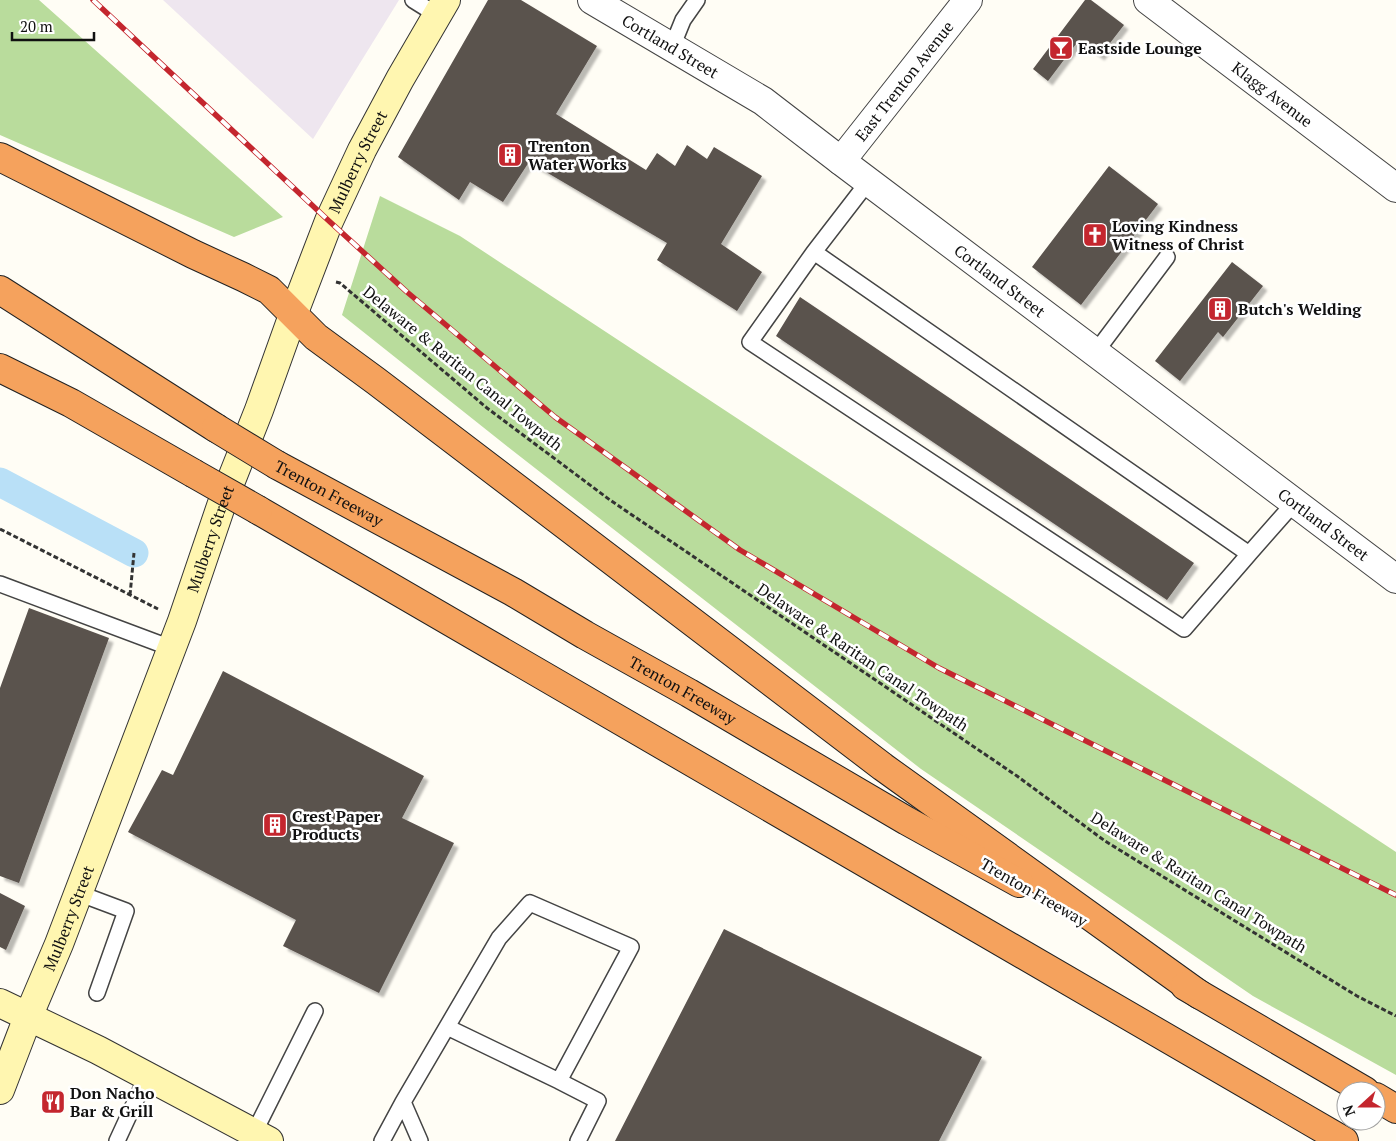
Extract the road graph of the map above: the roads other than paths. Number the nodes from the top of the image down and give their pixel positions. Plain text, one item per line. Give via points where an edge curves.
1 (413, 0) edge
2 (592, 0) edge
3 (697, 0) edge
4 (968, 0) edge
5 (1148, 0) edge
6 (441, 8) edge
7 (672, 46) junction
8 (0, 157) edge
9 (840, 161) junction
10 (868, 182) junction
11 (1396, 188) edge
12 (814, 252) junction
13 (1167, 258) dead end
14 (0, 290) edge
15 (293, 316) junction
16 (0, 349) edge
17 (1095, 353) junction
18 (0, 368) edge
19 (71, 403) junction
20 (1294, 502) junction
21 (1249, 554) junction
22 (1396, 579) edge
23 (0, 584) edge
24 (171, 648) junction
25 (78, 893) junction
26 (97, 994) dead end
27 (1200, 995) junction
28 (0, 1003) edge
29 (315, 1011) dead end
30 (28, 1017) junction
31 (447, 1027) junction
32 (147, 1076) junction
33 (559, 1081) junction
34 (1348, 1081) edge
35 (0, 1090) edge
36 (403, 1102) junction
37 (262, 1137) edge
38 (117, 1141) edge
39 (382, 1141) edge
40 (420, 1141) edge
41 (578, 1141) edge
42 (1344, 1141) edge

1 - 6 lane
2 - 7 street, Cortland Street
3 - 7 lane
4 - 9 street, East Trenton Avenue
5 - 11 street, Klagg Avenue
6 - 15 street, Mulberry Street via 339,197
7 - 9 street, Cortland Street via 763,101
8 - 15 highway via 269,290
9 - 10 street, Cortland Street
10 - 12 lane
10 - 17 street, Cortland Street
12 - 21 lane
12 - 21 lane via 750,342 1184,629
13 - 17 lane
14 - 27 highway, Trenton Freeway, bridge via 277,465 513,592 907,821 1071,912
15 - 24 street, Mulberry Street
15 - 27 highway via 316,337 883,767
16 - 19 highway
17 - 20 street, Cortland Street
18 - 19 highway
19 - 42 highway, bridge
20 - 21 lane
20 - 22 street, Cortland Street
23 - 24 lane
24 - 25 street, Mulberry Street
25 - 26 lane via 126,911
25 - 30 street, Mulberry Street
27 - 34 highway, Trenton Freeway
28 - 30 street
29 - 37 lane
30 - 32 street
30 - 35 street, Mulberry Street
31 - 33 lane
31 - 33 lane via 499,938 530,903 631,947
31 - 36 lane
32 - 37 street
32 - 38 lane
33 - 41 lane via 598,1101
36 - 39 lane
36 - 40 lane

